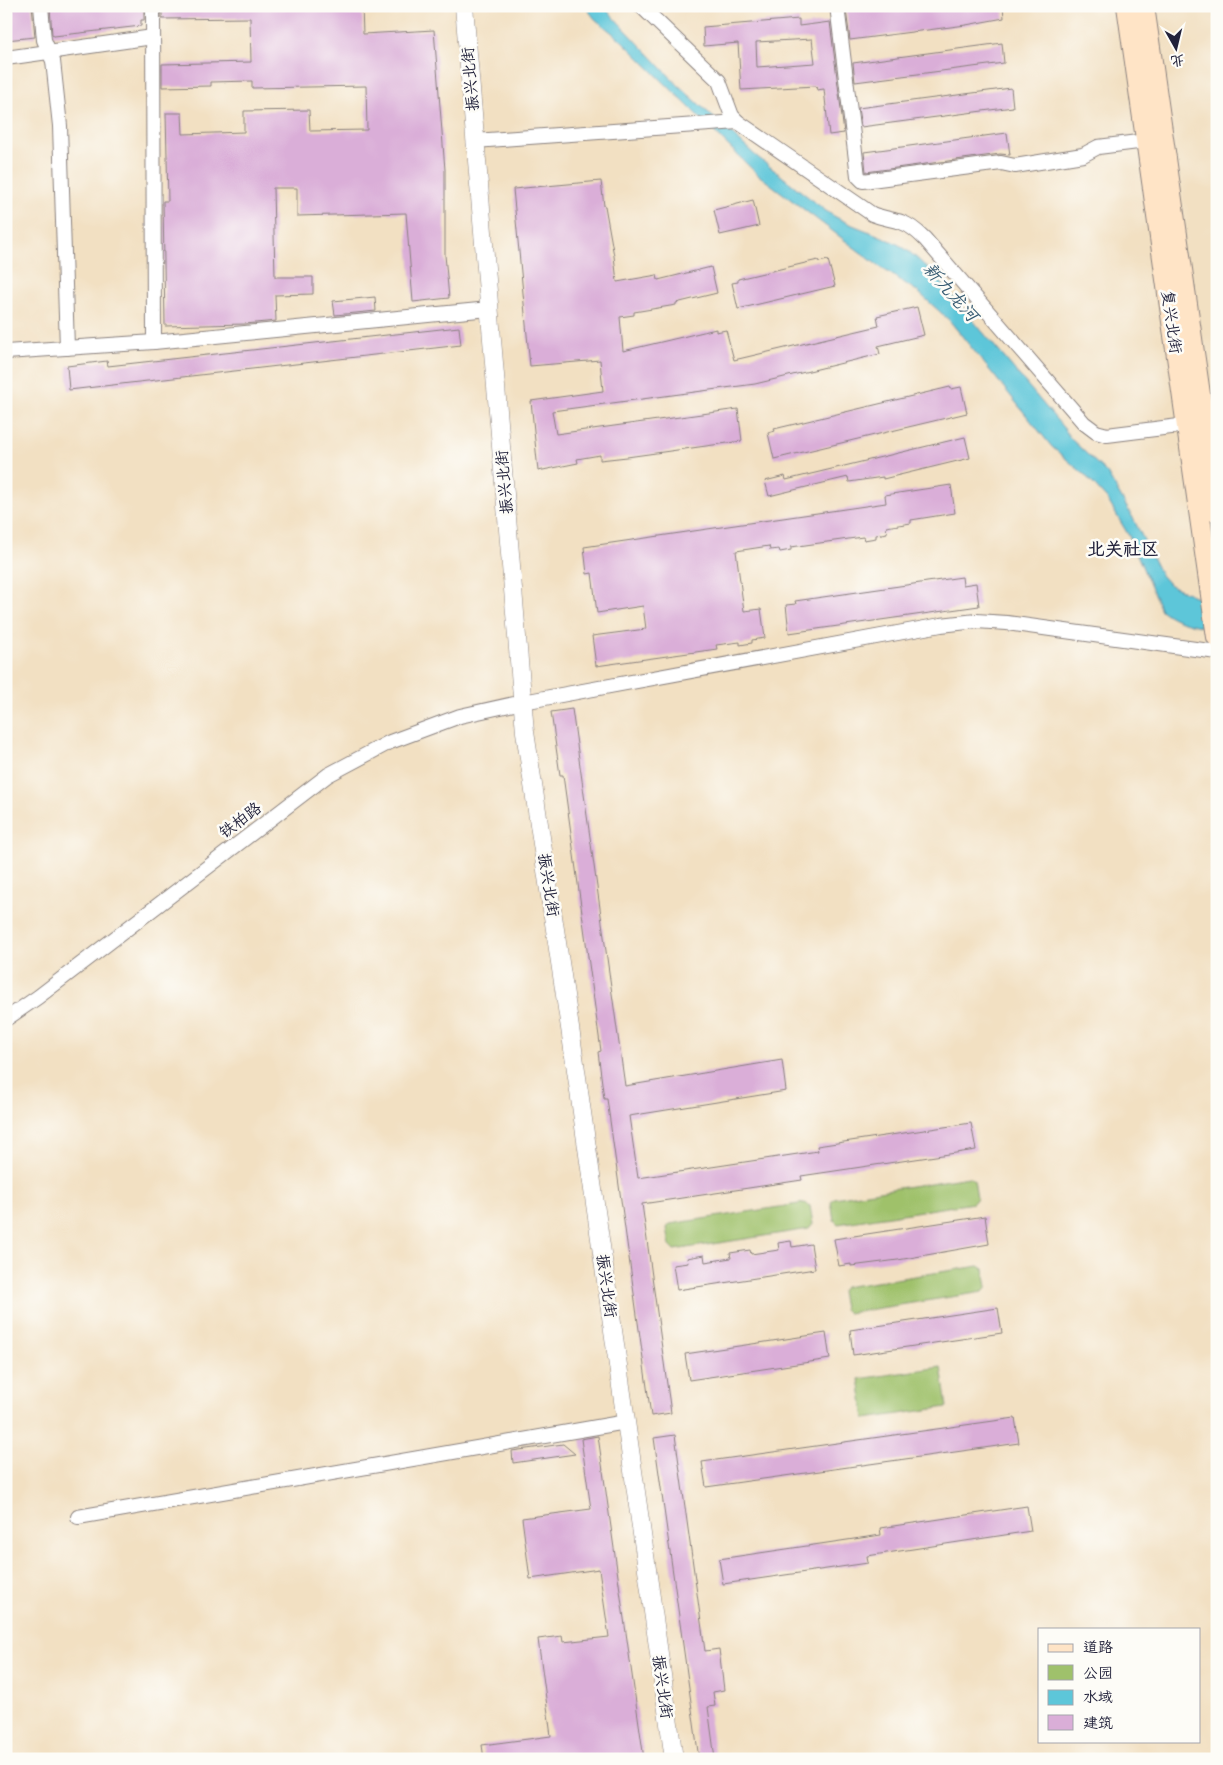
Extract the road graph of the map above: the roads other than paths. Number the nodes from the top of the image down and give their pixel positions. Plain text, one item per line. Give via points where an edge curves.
1 (41, 6) edge
2 (153, 6) edge
3 (464, 6) edge
4 (641, 6) edge
5 (837, 6) edge
6 (1127, 6) edge
7 (1144, 6) edge
8 (153, 37) junction
9 (49, 52) junction
10 (6, 58) edge
11 (734, 123) junction
12 (475, 141) junction
13 (1146, 141) junction
14 (489, 308) junction
15 (154, 342) junction
16 (67, 348) junction
17 (6, 352) edge
18 (1186, 425) junction
19 (1215, 492) edge
20 (1217, 512) edge
21 (1217, 637) edge
22 (1217, 652) edge
23 (523, 702) junction
24 (6, 1019) edge
25 (626, 1422) junction
26 (78, 1517) dead end
27 (674, 1759) edge

1 - 9 street via 44,40
2 - 8 street
3 - 12 street, 振兴北街
4 - 11 street via 719,81
5 - 13 street via 858,176 863,181 1001,163 1015,166
6 - 13 main road, 复兴北街
7 - 19 main road, 复兴北街
8 - 9 street
8 - 15 street
9 - 10 street
9 - 16 street via 53,61 60,126
11 - 12 street
11 - 18 street via 872,214 914,229 1096,432 1107,435
12 - 14 street, 振兴北街
13 - 18 main road, 复兴北街
14 - 15 street
14 - 23 street, 振兴北街
15 - 16 street
16 - 17 street
18 - 21 main road, 复兴北街
19 - 20 main road, 复兴北街
22 - 23 street, 铁柏路 via 1007,622 976,621
23 - 24 street, 铁柏路 via 460,716 390,742 328,775
23 - 25 street, 振兴北街
25 - 26 street
25 - 27 street, 振兴北街

